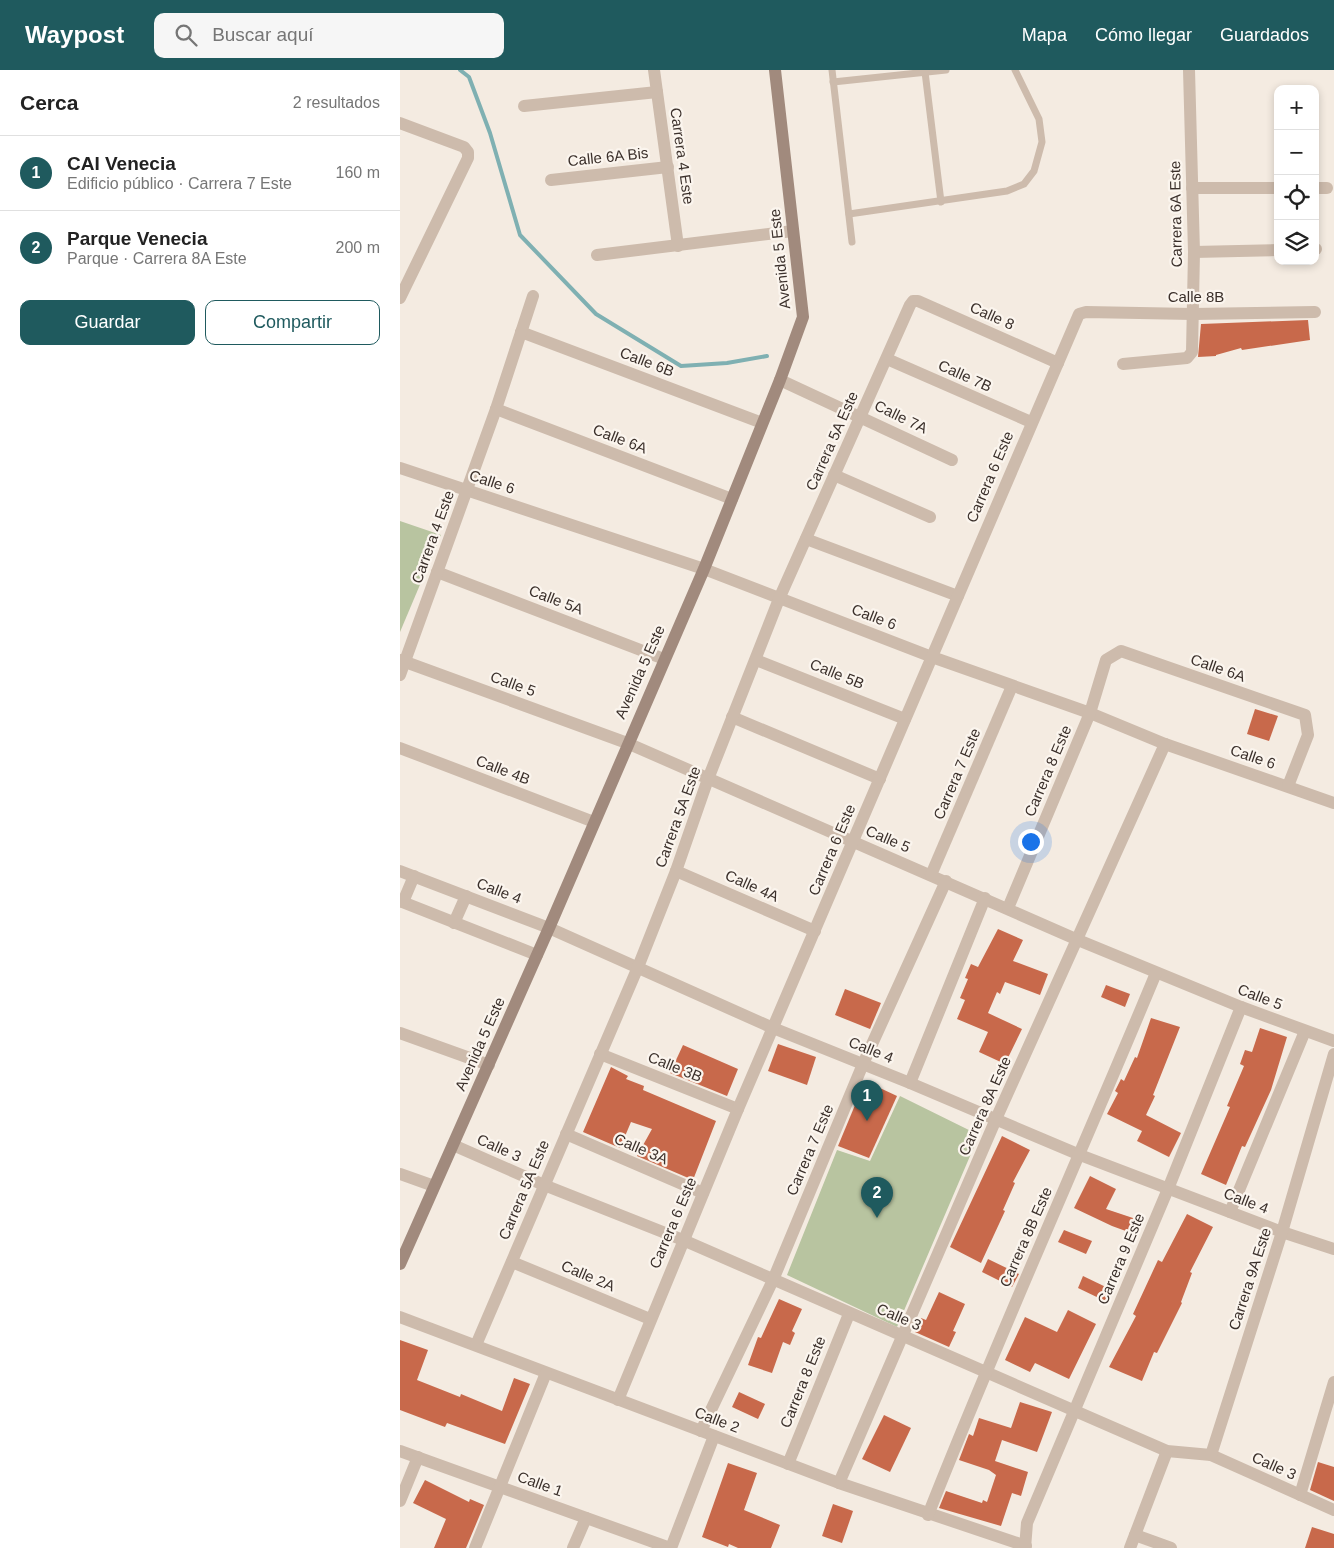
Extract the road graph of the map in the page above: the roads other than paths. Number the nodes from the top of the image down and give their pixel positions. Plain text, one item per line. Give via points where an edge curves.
1 (654, 70) edge
2 (775, 70) edge
3 (832, 70) edge
4 (946, 70) edge
5 (1015, 70) edge
6 (1189, 70) edge
7 (925, 72) junction
8 (833, 82) junction
9 (657, 92) junction
10 (524, 106) dead end
11 (400, 124) edge
12 (668, 167) junction
13 (551, 180) dead end
14 (1192, 188) junction
15 (1274, 188) edge
16 (941, 202) junction
17 (849, 214) junction
18 (793, 231) junction
19 (852, 242) dead end
20 (678, 246) junction
21 (1274, 250) edge
22 (1194, 252) junction
23 (598, 255) dead end
24 (533, 296) dead end
25 (400, 298) edge
26 (913, 301) joint
27 (1315, 312) dead end
28 (1079, 314) joint
29 (1194, 314) junction
30 (521, 332) junction
31 (886, 359) junction
32 (1058, 362) junction
33 (1123, 364) dead end
34 (780, 380) junction
35 (496, 409) junction
36 (860, 416) junction
37 (1031, 422) junction
38 (762, 423) junction
39 (952, 460) dead end
40 (400, 468) edge
41 (834, 475) junction
42 (467, 491) junction
43 (732, 499) junction
44 (930, 517) dead end
45 (806, 539) junction
46 (704, 569) junction
47 (437, 572) junction
48 (958, 596) junction
49 (779, 599) junction
50 (1121, 651) joint
51 (932, 657) junction
52 (664, 659) junction
53 (756, 660) junction
54 (403, 661) edge
55 (400, 676) edge
56 (1012, 686) junction
57 (1090, 713) junction
58 (732, 716) junction
59 (905, 719) junction
60 (627, 743) junction
61 (1165, 744) junction
62 (400, 748) edge
63 (708, 779) junction
64 (880, 780) junction
65 (1288, 786) junction
66 (1334, 803) edge
67 (594, 822) junction
68 (853, 842) junction
69 (676, 870) junction
70 (400, 871) edge
71 (931, 875) junction
72 (414, 876) junction
73 (946, 881) junction
74 (466, 896) junction
75 (985, 898) junction
76 (401, 902) edge
77 (1008, 908) junction
78 (454, 923) junction
79 (549, 928) junction
80 (814, 931) junction
81 (1078, 940) junction
82 (537, 955) junction
83 (638, 967) junction
84 (1156, 973) junction
85 (1241, 1007) junction
86 (774, 1028) junction
87 (1305, 1031) junction
88 (400, 1033) edge
89 (1334, 1041) edge
90 (600, 1054) junction
91 (1334, 1054) edge
92 (863, 1064) junction
93 (489, 1065) junction
94 (910, 1083) junction
95 (738, 1109) junction
96 (996, 1119) junction
97 (566, 1134) junction
98 (453, 1145) junction
99 (1080, 1155) junction
100 (400, 1174) edge
101 (544, 1185) junction
102 (434, 1186) junction
103 (1168, 1189) junction
104 (703, 1193) junction
105 (1230, 1212) junction
106 (1282, 1232) junction
107 (683, 1240) junction
108 (1334, 1250) edge
109 (512, 1262) junction
110 (400, 1264) edge
111 (773, 1280) junction
112 (849, 1314) junction
113 (400, 1317) edge
114 (650, 1319) junction
115 (902, 1337) junction
116 (476, 1345) junction
117 (985, 1370) junction
118 (546, 1373) junction
119 (1334, 1382) edge
120 (618, 1400) junction
121 (1074, 1409) junction
122 (701, 1431) junction
123 (714, 1436) junction
124 (400, 1451) edge
125 (1167, 1451) junction
126 (1211, 1455) junction
127 (418, 1458) junction
128 (788, 1464) junction
129 (839, 1483) junction
130 (501, 1488) junction
131 (1300, 1495) junction
132 (400, 1501) edge
133 (1334, 1510) edge
134 (928, 1515) junction
135 (586, 1518) junction
136 (1027, 1523) junction
137 (1135, 1535) junction
138 (1008, 1544) edge
139 (1026, 1547) edge
140 (475, 1548) edge
141 (573, 1548) edge
142 (670, 1548) edge
143 (1130, 1548) edge
144 (1171, 1548) edge

1 - 9 street, Carrera 4 Este
2 - 18 main road, Avenida 5 Este
3 - 8 lane
4 - 7 lane
5 - 16 lane via 1038,120 1042,142 1034,171 1024,184 1007,192
6 - 14 street, Carrera 6A Este
7 - 8 lane
7 - 16 lane
8 - 17 lane
9 - 10 street
9 - 12 street, Carrera 4 Este
11 - 25 street via 464,147 468,152 468,158
12 - 13 street, Calle 6A Bis
12 - 20 street, Carrera 4 Este
14 - 15 street
14 - 22 street, Carrera 6A Este
16 - 17 lane
17 - 19 lane
18 - 20 street
18 - 34 main road, Avenida 5 Este via 802,317
20 - 23 street
21 - 22 street
22 - 29 street, Carrera 6A Este
24 - 30 street, Carrera 4 Este
26 - 31 street, Carrera 5A Este
26 - 32 street, Calle 8 via 918,300
27 - 29 street, Calle 8B
28 - 29 street, Calle 8B
28 - 32 street, Carrera 6 Este
29 - 33 street, Carrera 6A Este via 1191,356
30 - 35 street, Carrera 4 Este
30 - 38 street, Calle 6B
31 - 36 street, Carrera 5A Este
31 - 37 street, Calle 7B
32 - 37 street, Carrera 6 Este
34 - 36 street, Calle 7A
34 - 38 main road, Avenida 5 Este
35 - 42 street, Carrera 4 Este
35 - 43 street, Calle 6A
36 - 39 street, Calle 7A
36 - 41 street, Carrera 5A Este
37 - 48 street, Carrera 6 Este
38 - 43 main road, Avenida 5 Este
40 - 42 street, Calle 6
41 - 44 street
41 - 45 street, Carrera 5A Este
42 - 46 street, Calle 6
42 - 47 street, Carrera 4 Este
43 - 46 main road, Avenida 5 Este
45 - 48 street
45 - 49 street, Carrera 5A Este
46 - 49 street, Calle 6
46 - 52 main road, Avenida 5 Este
47 - 52 street, Calle 5A
47 - 54 street, Carrera 4 Este
48 - 51 street, Carrera 6 Este
49 - 51 street, Calle 6
49 - 53 street, Carrera 5A Este
50 - 57 street, Carrera 8 Este via 1106,660
50 - 65 street, Calle 6A via 1305,715 1308,735
51 - 56 street, Calle 6
51 - 59 street, Carrera 6 Este
52 - 60 main road, Avenida 5 Este
53 - 58 street, Carrera 5A Este
53 - 59 street, Calle 5B
54 - 55 street, Carrera 4 Este
54 - 60 street, Calle 5
56 - 57 street, Calle 6
56 - 71 street, Carrera 7 Este
57 - 61 street, Calle 6
57 - 77 street, Carrera 8 Este
58 - 63 street, Carrera 5A Este
58 - 64 street
59 - 64 street, Carrera 6 Este
60 - 63 street, Calle 5
60 - 67 main road, Avenida 5 Este
61 - 65 street, Calle 6
61 - 81 street, Carrera 8A Este
62 - 67 street, Calle 4B
63 - 68 street, Calle 5
63 - 69 street, Carrera 5A Este
64 - 68 street, Carrera 6 Este
65 - 66 street, Calle 6
67 - 79 main road, Avenida 5 Este
68 - 71 street, Calle 5
68 - 80 street, Carrera 6 Este
69 - 80 street, Calle 4A
69 - 83 street, Carrera 5A Este
70 - 72 street, Calle 4
71 - 73 street, Calle 5
72 - 74 street, Calle 4
72 - 76 street
73 - 75 street, Calle 5
73 - 92 street, Carrera 7 Este
74 - 78 street
74 - 79 street, Calle 4
75 - 77 street, Calle 5
75 - 94 street
76 - 78 street
77 - 81 street, Calle 5
78 - 82 street
79 - 82 main road, Avenida 5 Este
79 - 83 street, Calle 4
80 - 86 street, Carrera 6 Este
81 - 84 street, Calle 5
81 - 96 street, Carrera 8A Este
82 - 93 main road, Avenida 5 Este
83 - 86 street, Calle 4
83 - 90 street, Carrera 5A Este
84 - 85 street, Calle 5
84 - 99 street, Carrera 8B Este
85 - 87 street, Calle 5
85 - 103 street, Carrera 9 Este
86 - 92 street, Calle 4
86 - 95 street, Carrera 6 Este
87 - 89 street, Calle 5
87 - 105 street
88 - 93 street
90 - 95 street, Calle 3B
90 - 97 street, Carrera 5A Este
91 - 106 street, Carrera 9A Este
92 - 94 street, Calle 4
92 - 111 street, Carrera 7 Este
93 - 98 main road, Avenida 5 Este
94 - 96 street, Calle 4
95 - 104 street, Carrera 6 Este
96 - 99 street, Calle 4
96 - 115 street, Carrera 8A Este
97 - 101 street, Carrera 5A Este
97 - 104 street, Calle 3A
98 - 101 street, Calle 3
98 - 102 main road, Avenida 5 Este
99 - 103 street, Calle 4
99 - 117 street, Carrera 8B Este
100 - 102 street
101 - 107 street, Calle 3
101 - 109 street, Carrera 5A Este
102 - 110 main road, Avenida 5 Este
103 - 105 street, Calle 4
103 - 121 street, Carrera 9 Este
104 - 107 street, Carrera 6 Este
105 - 106 street, Calle 4
106 - 108 street, Calle 4
106 - 126 street, Carrera 9A Este
107 - 111 street, Calle 3
107 - 114 street, Carrera 6 Este
109 - 114 street, Calle 2A
109 - 116 street, Carrera 5A Este
111 - 112 street, Calle 3
111 - 122 street, Carrera 7 Este
112 - 115 street, Calle 3
112 - 128 street, Carrera 8 Este
113 - 116 street, Calle 2
114 - 120 street, Carrera 6 Este
115 - 117 street, Calle 3
115 - 129 street, Carrera 8A Este
116 - 118 street, Calle 2
117 - 121 street, Calle 3
117 - 134 street, Carrera 8B Este
118 - 120 street, Calle 2
118 - 130 street
119 - 131 street
120 - 122 street, Calle 2
121 - 125 street, Calle 3
121 - 136 street, Carrera 9 Este
122 - 123 street, Calle 2
123 - 128 street, Calle 2
123 - 142 street
124 - 127 street, Calle 1
125 - 126 street, Calle 3
125 - 137 street
126 - 131 street, Calle 3
127 - 130 street, Calle 1
127 - 132 street
128 - 129 street, Calle 2
129 - 134 street, Calle 2
130 - 135 street, Calle 1
130 - 140 street
131 - 133 street, Calle 3
134 - 138 street, Calle 2
135 - 141 street
135 - 142 street, Calle 1
136 - 138 street, Carrera 9 Este
136 - 139 street, Carrera 9 Este
137 - 143 street
137 - 144 street
138 - 139 street, Calle 2

